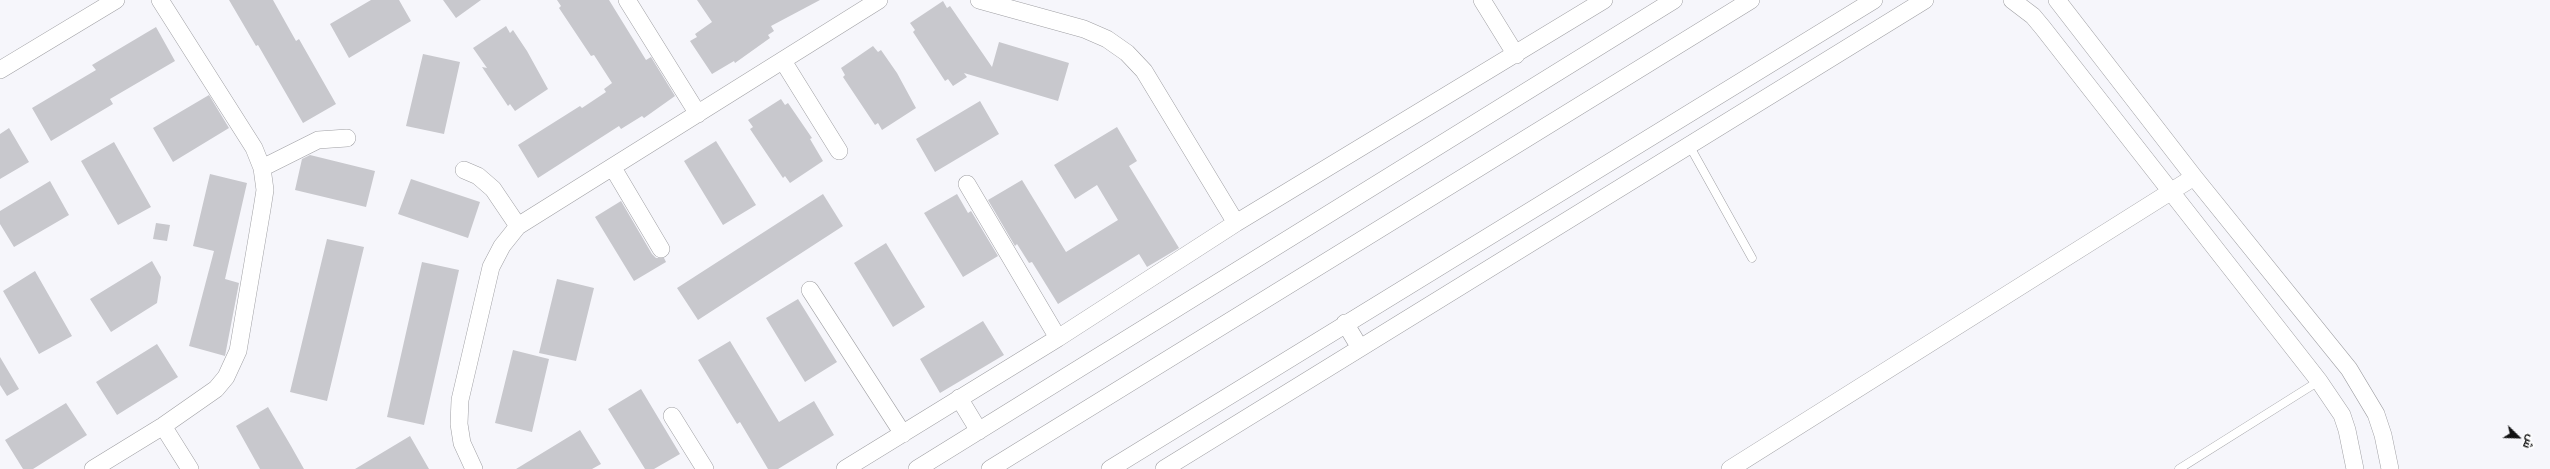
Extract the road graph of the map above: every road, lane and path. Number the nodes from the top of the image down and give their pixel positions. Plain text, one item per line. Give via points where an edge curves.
1 (116, 0) edge
2 (160, 0) edge
3 (627, 0) edge
4 (877, 0) edge
5 (979, 0) edge
6 (1482, 0) edge
7 (1604, 0) edge
8 (1674, 0) edge
9 (1751, 0) edge
10 (1874, 0) edge
11 (1925, 0) edge
12 (2012, 0) edge
13 (2057, 0) edge
14 (1833, 25) junction
15 (1848, 47) junction
16 (1516, 55) junction
17 (784, 61) junction
18 (0, 70) edge
19 (698, 114) junction
20 (347, 138) dead end
21 (1689, 145) junction
22 (839, 151) dead end
23 (262, 168) junction
24 (613, 168) junction
25 (464, 170) dead end
26 (2194, 177) junction
27 (967, 184) dead end
28 (2170, 192) junction
29 (1236, 223) junction
30 (518, 226) junction
31 (661, 249) dead end
32 (1752, 258) dead end
33 (810, 290) dead end
34 (1345, 323) junction
35 (1058, 338) junction
36 (1360, 348) junction
37 (2319, 380) junction
38 (959, 398) junction
39 (672, 416) dead end
40 (163, 426) junction
41 (979, 431) junction
42 (904, 434) junction
43 (93, 469) edge
44 (190, 469) edge
45 (474, 469) edge
46 (705, 469) edge
47 (845, 469) edge
48 (916, 469) edge
49 (990, 469) edge
50 (1110, 469) edge
51 (1164, 469) edge
52 (1730, 469) edge
53 (2179, 469) edge
54 (2355, 469) edge
55 (2390, 469) edge

1 - 18 street
2 - 23 street via 254,148
3 - 19 street
4 - 17 street
5 - 29 street via 1084,29 1107,39 1127,53 1144,71
6 - 16 street
7 - 16 street
8 - 41 street
9 - 49 street
10 - 14 street
11 - 15 street
12 - 28 street via 2038,22
13 - 26 street
14 - 15 street
14 - 34 street
15 - 21 street
16 - 29 street
17 - 19 street
17 - 22 street
19 - 24 street
20 - 23 street via 318,140
21 - 32 lane
21 - 36 street
23 - 40 street via 262,209 238,351 233,366 216,389
24 - 30 street
24 - 31 street
25 - 30 street via 478,176 493,189
26 - 28 street
26 - 55 street via 2349,369 2376,414 2384,435
27 - 35 street
28 - 37 street
28 - 52 street
29 - 35 street
30 - 45 street via 502,246 491,267 460,400 459,424 462,443
33 - 42 street
34 - 36 street
34 - 50 street
35 - 38 street
36 - 51 street
37 - 53 lane
37 - 54 street via 2342,415
38 - 41 street
38 - 42 street
39 - 46 street
40 - 43 street
40 - 44 street
41 - 48 street
42 - 47 street

